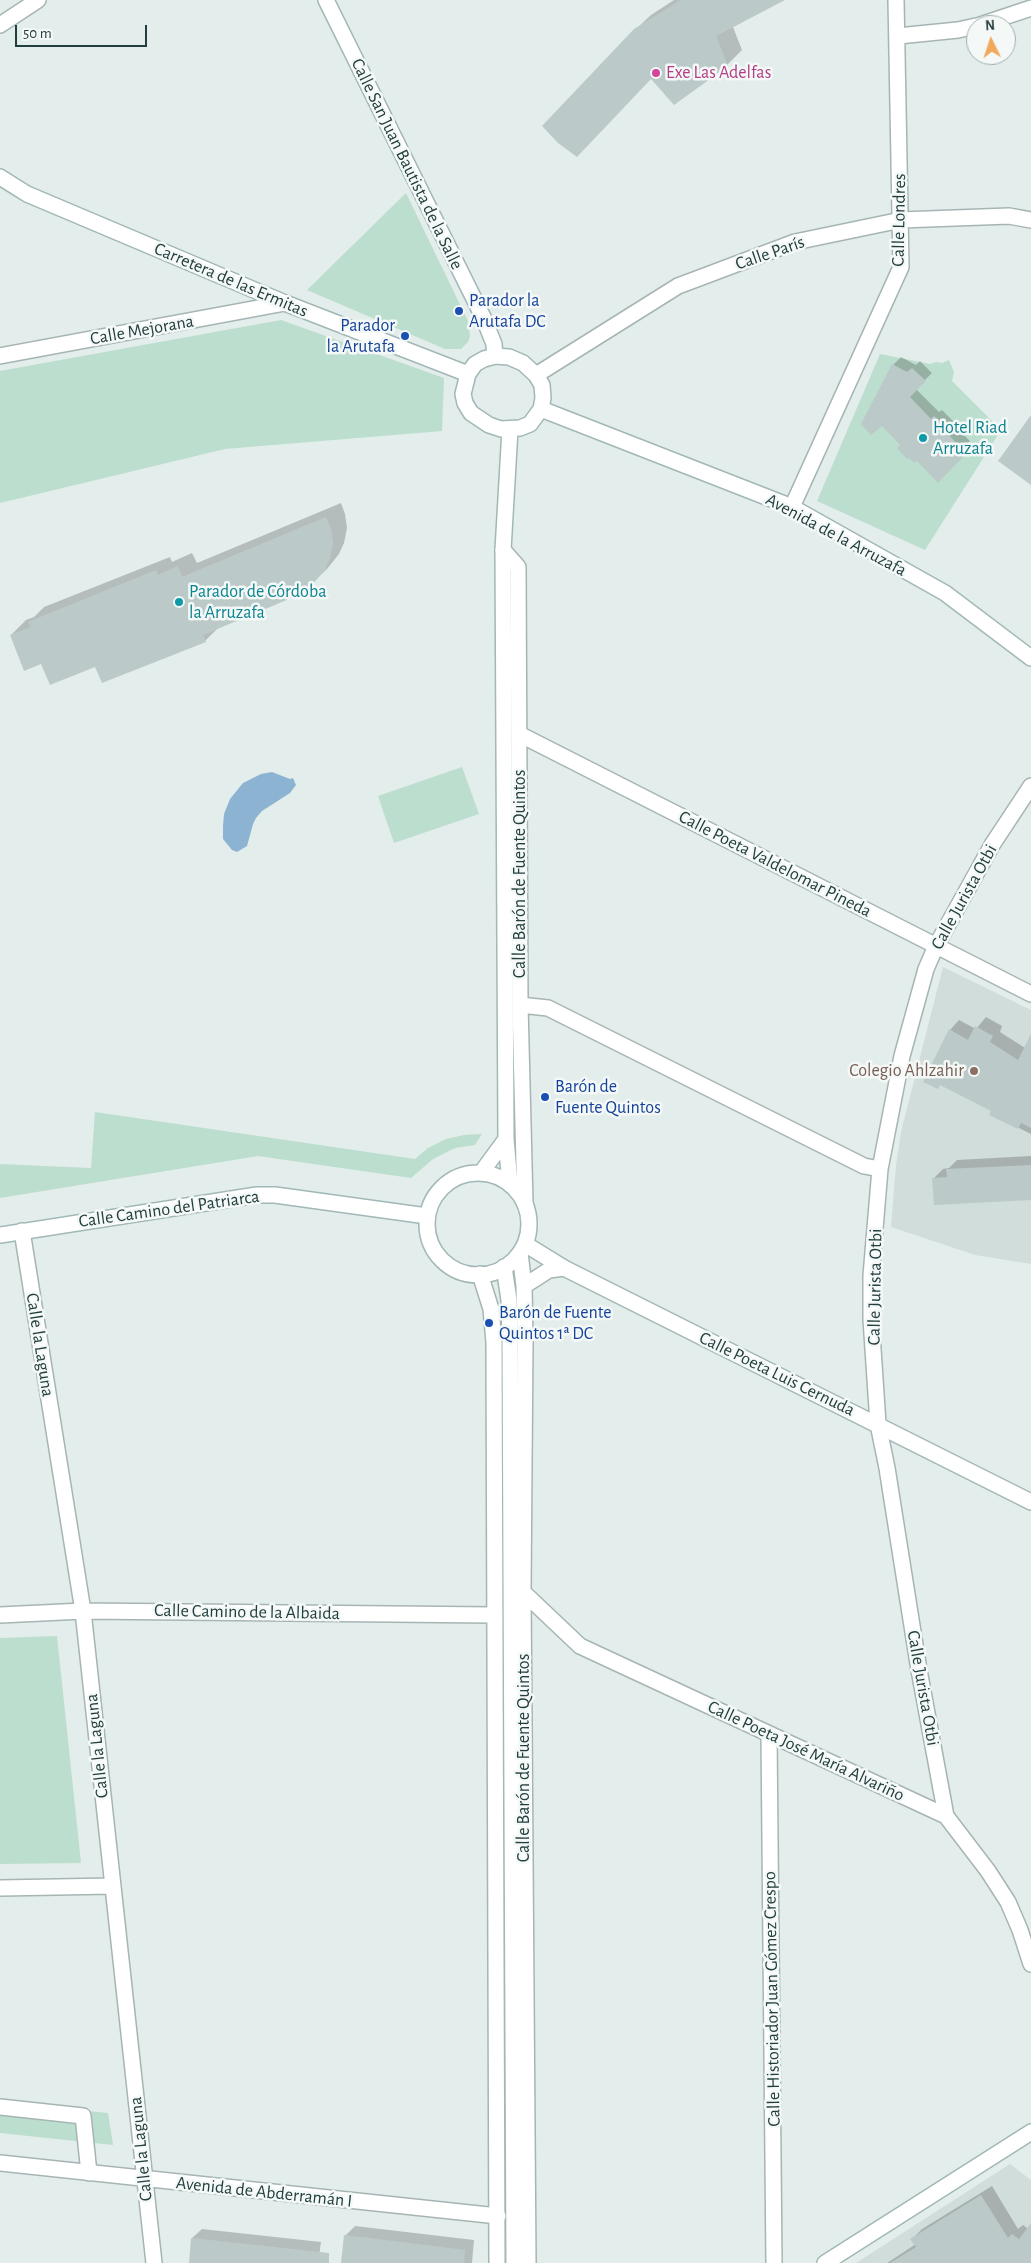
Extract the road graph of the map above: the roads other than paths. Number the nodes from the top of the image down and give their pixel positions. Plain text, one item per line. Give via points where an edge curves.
1 (38, 0) edge
2 (326, 0) edge
3 (896, 0) edge
4 (1031, 8) edge
5 (1010, 15) edge
6 (0, 25) edge
7 (966, 28) edge
8 (898, 36) junction
9 (0, 176) edge
10 (901, 220) junction
11 (1031, 220) edge
12 (285, 303) junction
13 (0, 356) edge
14 (495, 356) junction
15 (468, 374) junction
16 (536, 374) junction
17 (541, 409) junction
18 (510, 429) junction
19 (792, 507) junction
20 (503, 550) junction
21 (1031, 658) edge
22 (519, 734) junction
23 (1031, 786) edge
24 (936, 946) junction
25 (1031, 994) edge
26 (520, 1005) junction
27 (506, 1139) junction
28 (880, 1168) junction
29 (481, 1173) junction
30 (510, 1184) junction
31 (525, 1204) junction
32 (427, 1216) junction
33 (22, 1232) junction
34 (0, 1235) edge
35 (522, 1248) junction
36 (504, 1267) junction
37 (564, 1268) junction
38 (480, 1274) junction
39 (524, 1286) junction
40 (878, 1424) junction
41 (1031, 1502) edge
42 (523, 1592) junction
43 (83, 1611) junction
44 (0, 1614) edge
45 (494, 1615) junction
46 (769, 1734) junction
47 (946, 1816) junction
48 (113, 1886) junction
49 (0, 1888) edge
50 (1031, 1964) edge
51 (0, 2107) edge
52 (1031, 2132) edge
53 (0, 2163) edge
54 (89, 2173) junction
55 (144, 2180) junction
56 (498, 2216) junction
57 (154, 2263) edge
58 (497, 2263) edge
59 (514, 2263) edge
60 (528, 2263) edge
61 (774, 2263) edge
62 (825, 2263) edge

1 - 6 street
2 - 14 street, Calle San Juan Bautista de la Salle via 484,319
3 - 8 street, Calle Londres
4 - 5 street
7 - 8 street
8 - 10 street, Calle Londres
9 - 12 street, Carretera de las Ermitas via 27,194
10 - 11 street, Calle París via 1009,216
10 - 16 street, Calle París via 795,242 678,286
10 - 19 street, Calle Londres via 901,267
12 - 13 street, Calle Mejorana
12 - 15 street, Carretera de las Ermitas
14 - 15 street via 474,364
14 - 16 street via 523,363
15 - 18 street via 463,394 471,414 489,425
16 - 17 street via 544,398
17 - 18 street via 530,424
17 - 19 street, Avenida de la Arruzafa
18 - 20 street, Calle Barón de Fuente Quintos
19 - 21 street, Avenida de la Arruzafa via 945,593
20 - 22 street, Calle Barón de Fuente Quintos via 518,567
20 - 27 street, Calle Barón de Fuente Quintos
22 - 24 street, Calle Poeta Valdelomar Pineda
22 - 26 street, Calle Barón de Fuente Quintos
23 - 24 street, Calle Jurista Otbi via 992,844
24 - 25 street, Calle Poeta Valdelomar Pineda
24 - 28 street, Calle Jurista Otbi via 926,969 902,1056
26 - 28 street via 548,1008 864,1166
26 - 31 street, Calle Barón de Fuente Quintos
27 - 29 street
27 - 30 street, Calle Barón de Fuente Quintos
28 - 40 street, Calle Jurista Otbi via 872,1276
29 - 30 street via 496,1176
29 - 32 street via 464,1174 449,1181 437,1193
30 - 31 street
31 - 35 street via 528,1231
32 - 33 street, Calle Camino del Patriarca via 257,1195
32 - 38 street via 429,1240 437,1254 448,1266
33 - 34 street, Calle Camino del Patriarca
33 - 43 street, Calle la Laguna
35 - 36 street
35 - 37 street, Calle Poeta Luis Cernuda
35 - 39 street, Calle Barón de Fuente Quintos
36 - 38 street
36 - 59 street, Calle Barón de Fuente Quintos via 510,1336
37 - 39 street via 549,1270
37 - 40 street, Calle Poeta Luis Cernuda
38 - 45 street, Calle Barón de Fuente Quintos via 491,1309 494,1342
39 - 42 street, Calle Barón de Fuente Quintos
40 - 41 street, Calle Poeta Luis Cernuda
40 - 47 street, Calle Jurista Otbi
42 - 46 street, Calle Poeta José María Alvariño via 580,1646
42 - 60 street, Calle Barón de Fuente Quintos
43 - 44 street, Calle Camino de la Albaida
43 - 45 street, Calle Camino de la Albaida
43 - 48 street, Calle la Laguna
45 - 56 street, Calle Barón de Fuente Quintos
46 - 47 street, Calle Poeta José María Alvariño
46 - 61 street, Calle Historiador Juan Gómez Crespo
47 - 50 street, Calle Poeta José María Alvariño via 1008,1902
48 - 49 street
48 - 55 street, Calle la Laguna
51 - 54 street via 83,2116
52 - 62 street
53 - 54 street, Avenida de Abderramán I
54 - 55 street, Avenida de Abderramán I
55 - 56 street, Avenida de Abderramán I
55 - 57 street, Calle la Laguna
56 - 58 street, Calle Barón de Fuente Quintos

